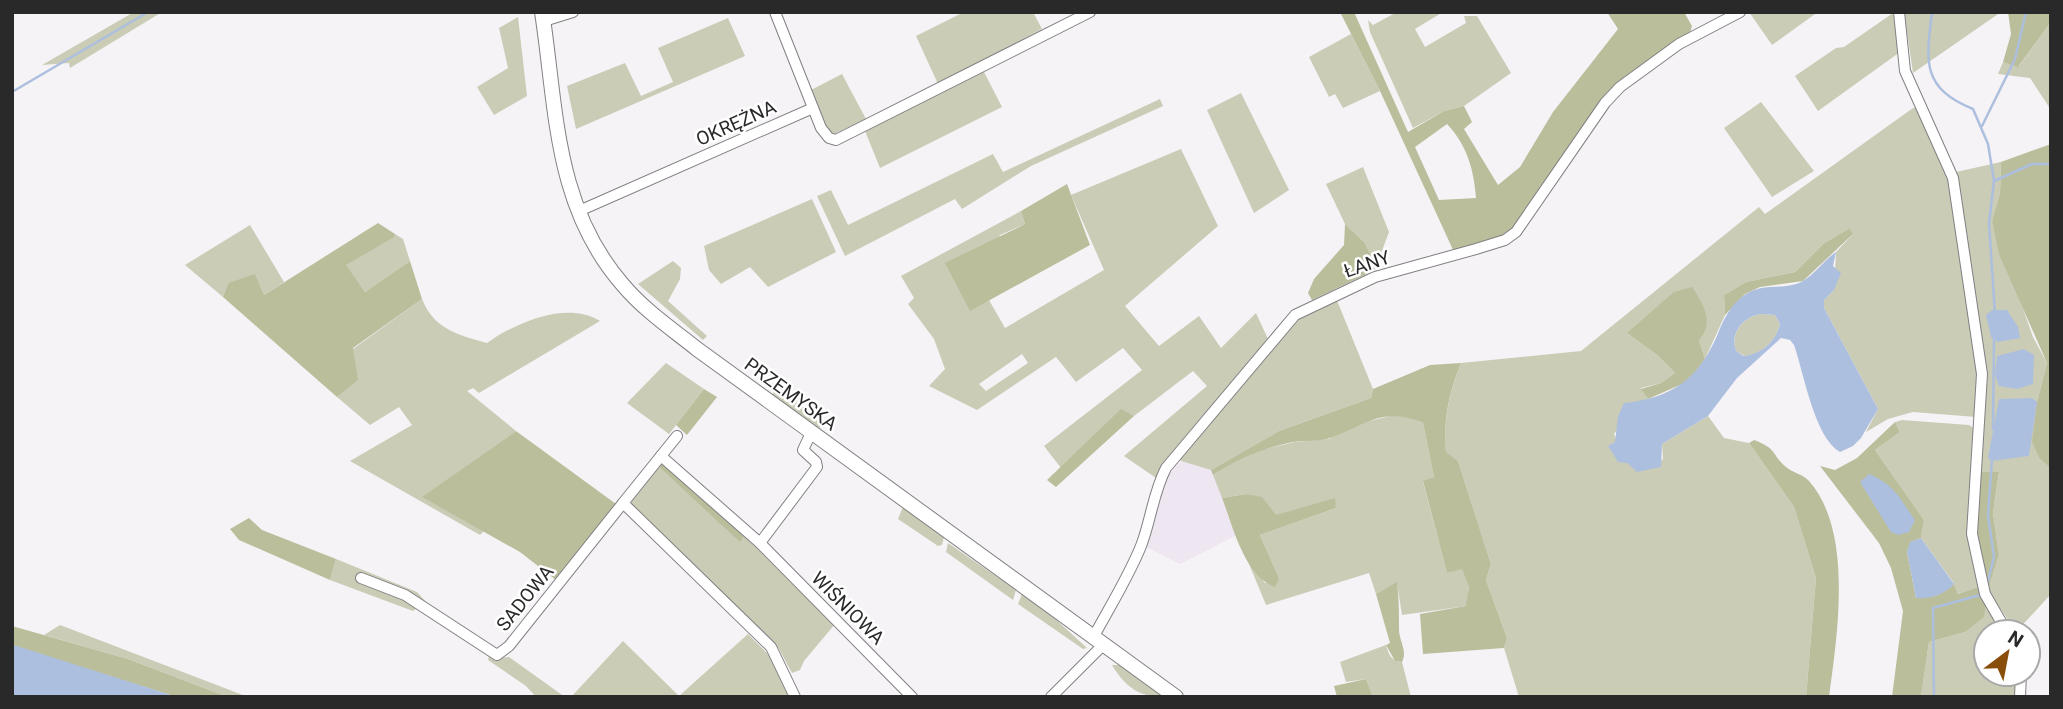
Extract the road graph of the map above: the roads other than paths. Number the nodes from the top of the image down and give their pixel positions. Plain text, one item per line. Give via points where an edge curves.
1 (573, 12) edge
2 (775, 12) edge
3 (1090, 12) edge
4 (1740, 12) edge
5 (1899, 12) edge
6 (543, 17) edge
7 (813, 108) junction
8 (579, 211) junction
9 (811, 433) junction
10 (677, 436) dead end
11 (661, 456) junction
12 (623, 503) junction
13 (760, 543) junction
14 (361, 578) dead end
15 (1999, 618) edge
16 (1098, 642) junction
17 (795, 697) edge
18 (912, 697) edge
19 (1051, 697) edge
20 (1176, 697) edge

1 - 6 street
2 - 7 street
3 - 7 street via 836,140 821,128
4 - 16 street, ŁANY via 1679,44 1620,88 1525,220 1505,240 1376,277 1295,315 1166,468 1134,562
5 - 15 street via 1905,71 1953,177 1982,374 1972,534 1985,594
6 - 8 main road, PRZEMYSKA via 560,155
7 - 8 street, OKRĘŻNA
8 - 9 main road, PRZEMYSKA via 600,253 643,305
9 - 13 street via 803,450 817,467
9 - 16 main road, PRZEMYSKA
10 - 11 street, SADOWA
11 - 12 street, SADOWA
11 - 13 street, WIŚNIOWA
12 - 14 street, SADOWA via 497,655 405,595
12 - 17 street via 771,647
13 - 18 street, WIŚNIOWA
16 - 19 street, ŁANY
16 - 20 main road, PRZEMYSKA

